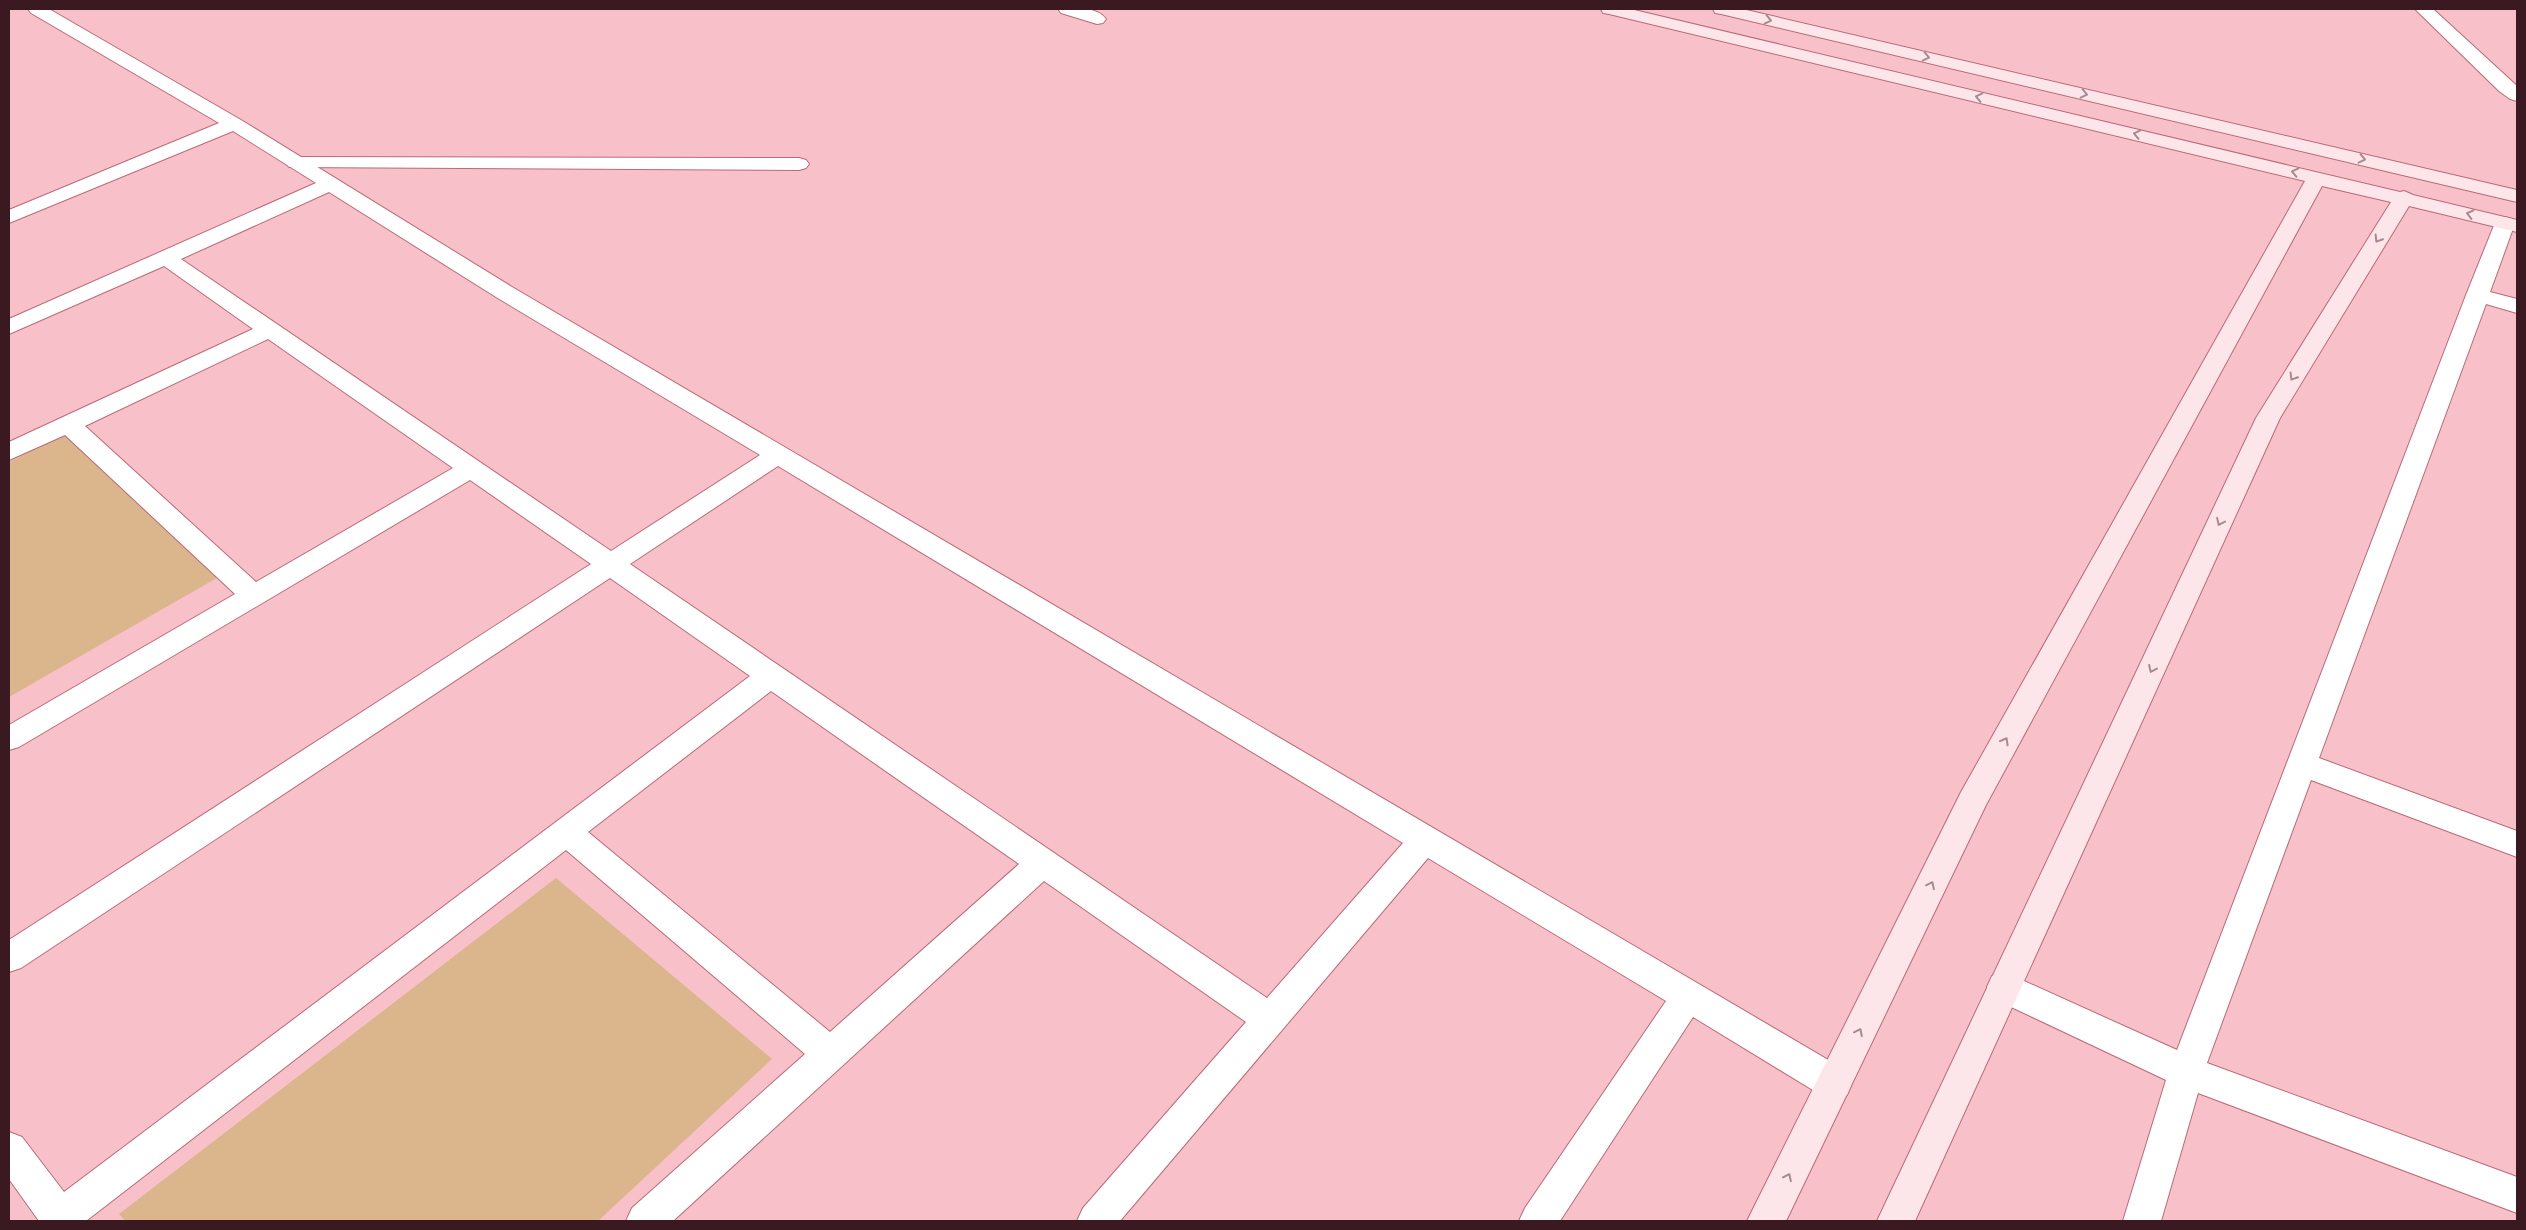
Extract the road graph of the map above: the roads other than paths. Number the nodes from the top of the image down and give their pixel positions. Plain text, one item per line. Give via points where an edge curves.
1 (37, 9) edge
2 (1067, 9) edge
3 (1609, 9) edge
4 (1721, 9) edge
5 (2423, 9) edge
6 (1097, 19) dead end
7 (2517, 95) edge
8 (234, 124) junction
9 (2236, 130) junction
10 (2223, 155) junction
11 (296, 163) junction
12 (799, 164) dead end
13 (2317, 177) junction
14 (331, 184) junction
15 (2517, 196) edge
16 (2404, 197) junction
17 (9, 217) edge
18 (2511, 224) edge
19 (166, 258) junction
20 (2477, 295) junction
21 (2517, 306) edge
22 (9, 327) edge
23 (272, 329) junction
24 (68, 424) junction
25 (9, 452) edge
26 (778, 455) junction
27 (472, 468) junction
28 (612, 563) junction
29 (254, 595) junction
30 (773, 674) junction
31 (9, 739) edge
32 (2302, 764) junction
33 (566, 832) junction
34 (1425, 840) junction
35 (2517, 844) edge
36 (1044, 861) junction
37 (9, 958) edge
38 (2004, 987) junction
39 (1688, 996) junction
40 (1271, 1020) junction
41 (831, 1054) junction
42 (2186, 1072) junction
43 (1834, 1083) junction
44 (9, 1149) edge
45 (2517, 1195) edge
46 (61, 1220) edge
47 (645, 1221) edge
48 (1096, 1221) edge
49 (1538, 1221) edge
50 (1766, 1221) edge
51 (1896, 1221) edge
52 (2142, 1221) edge

1 - 8 street
2 - 6 street
10 -> 3 street
4 -> 9 street
5 - 7 street
8 - 11 street
8 - 17 street
9 - 10 street
9 -> 15 street
13 -> 10 street
11 - 12 street
11 - 14 street
13 - 16 street
43 -> 13 street via 1972,801
14 - 19 street
14 - 26 street via 504,292
18 -> 16 street
16 -> 38 street via 2268,418
18 - 20 street
19 - 22 street
19 - 23 street
20 - 21 street
20 - 32 street
23 - 24 street
23 - 27 street
24 - 25 street
24 - 29 street
26 - 28 street
26 - 34 street
27 - 28 street
27 - 29 street
28 - 30 street
28 - 37 street
29 - 31 street
30 - 33 street
30 - 36 street
32 - 35 street
32 - 42 street
33 - 41 street
33 - 46 street
34 - 39 street
34 - 40 street
36 - 40 street
36 - 41 street
38 - 42 street
38 - 51 street
39 - 43 street
39 - 49 street
40 - 48 street
41 - 47 street
42 - 45 street
42 - 52 street
50 -> 43 street
44 - 46 street

